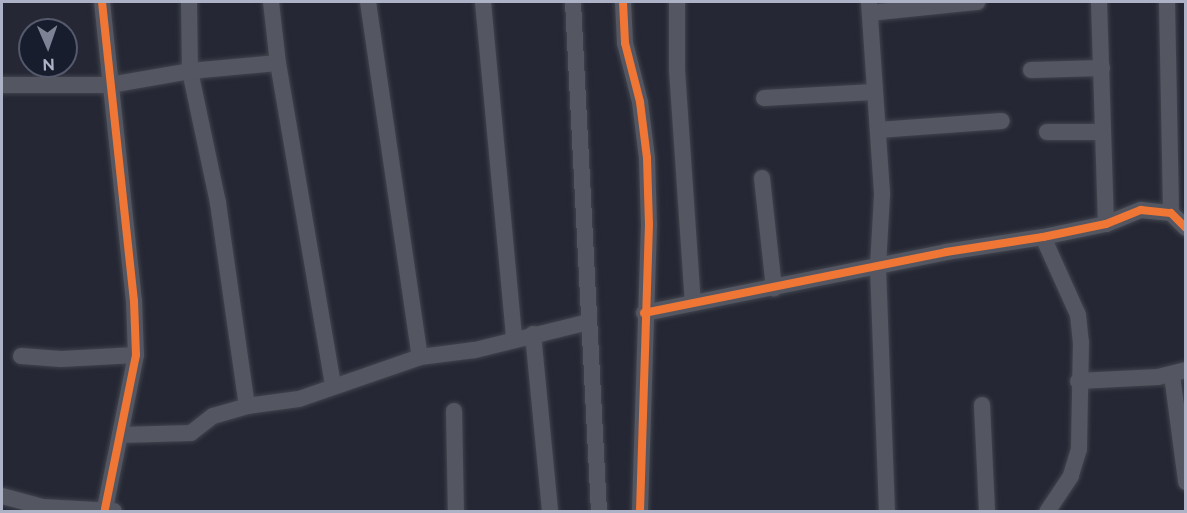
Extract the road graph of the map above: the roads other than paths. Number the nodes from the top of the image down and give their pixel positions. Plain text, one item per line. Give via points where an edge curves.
1 (102, 2) edge
2 (189, 2) edge
3 (271, 2) edge
4 (368, 2) edge
5 (483, 2) edge
6 (573, 2) edge
7 (623, 2) edge
8 (677, 2) edge
9 (977, 2) edge
10 (1099, 2) edge
11 (1167, 2) edge
12 (869, 7) edge
13 (278, 63) junction
14 (1102, 68) junction
15 (1031, 70) dead end
16 (190, 71) junction
17 (2, 85) edge
18 (110, 85) junction
19 (874, 92) junction
20 (764, 98) dead end
21 (1002, 121) dead end
22 (878, 130) junction
23 (1047, 132) dead end
24 (1103, 132) junction
25 (762, 178) dead end
26 (1171, 213) junction
27 (1106, 224) junction
28 (1185, 228) edge
29 (1043, 237) junction
30 (878, 267) junction
31 (774, 288) junction
32 (693, 302) junction
33 (644, 313) junction
34 (588, 322) junction
35 (533, 334) junction
36 (514, 338) junction
37 (136, 355) junction
38 (21, 356) dead end
39 (420, 357) junction
40 (1179, 372) edge
41 (1078, 381) junction
42 (333, 386) junction
43 (982, 405) dead end
44 (247, 406) junction
45 (454, 411) dead end
46 (120, 435) junction
47 (1184, 437) edge
48 (1185, 482) edge
49 (2, 496) edge
50 (43, 509) edge
51 (110, 510) edge
52 (456, 512) edge
53 (550, 512) edge
54 (599, 512) edge
55 (640, 512) edge
56 (887, 512) edge
57 (987, 512) edge
58 (1047, 512) edge

1 - 18 street
2 - 16 street
3 - 13 street
4 - 39 street
5 - 36 street
6 - 34 street
7 - 33 street via 625,43 640,102 647,158 649,224
8 - 32 street via 677,70
9 - 12 street
10 - 14 street
11 - 26 street
12 - 19 street
13 - 16 street
13 - 42 street
14 - 15 street
14 - 24 street
16 - 18 street
16 - 44 street via 218,202
17 - 18 street
18 - 37 street via 134,301
19 - 20 street
19 - 22 street
21 - 22 street
22 - 30 street via 882,195
23 - 24 street
24 - 27 street
25 - 31 street
26 - 27 street via 1141,210
26 - 28 street
27 - 29 street
29 - 30 street
29 - 41 street via 1078,315
30 - 31 street
30 - 56 street
31 - 32 street
32 - 33 street
33 - 55 street
34 - 35 street
34 - 54 street
35 - 36 street
35 - 53 street
36 - 39 street via 475,350
37 - 38 street via 61,359
37 - 46 street
39 - 42 street
40 - 41 street
40 - 47 street
41 - 58 street via 1079,449 1071,476
42 - 44 street via 299,399
43 - 57 street
44 - 46 street via 213,416 191,433
45 - 52 street
46 - 51 street
47 - 48 street
49 - 50 street
50 - 51 street

